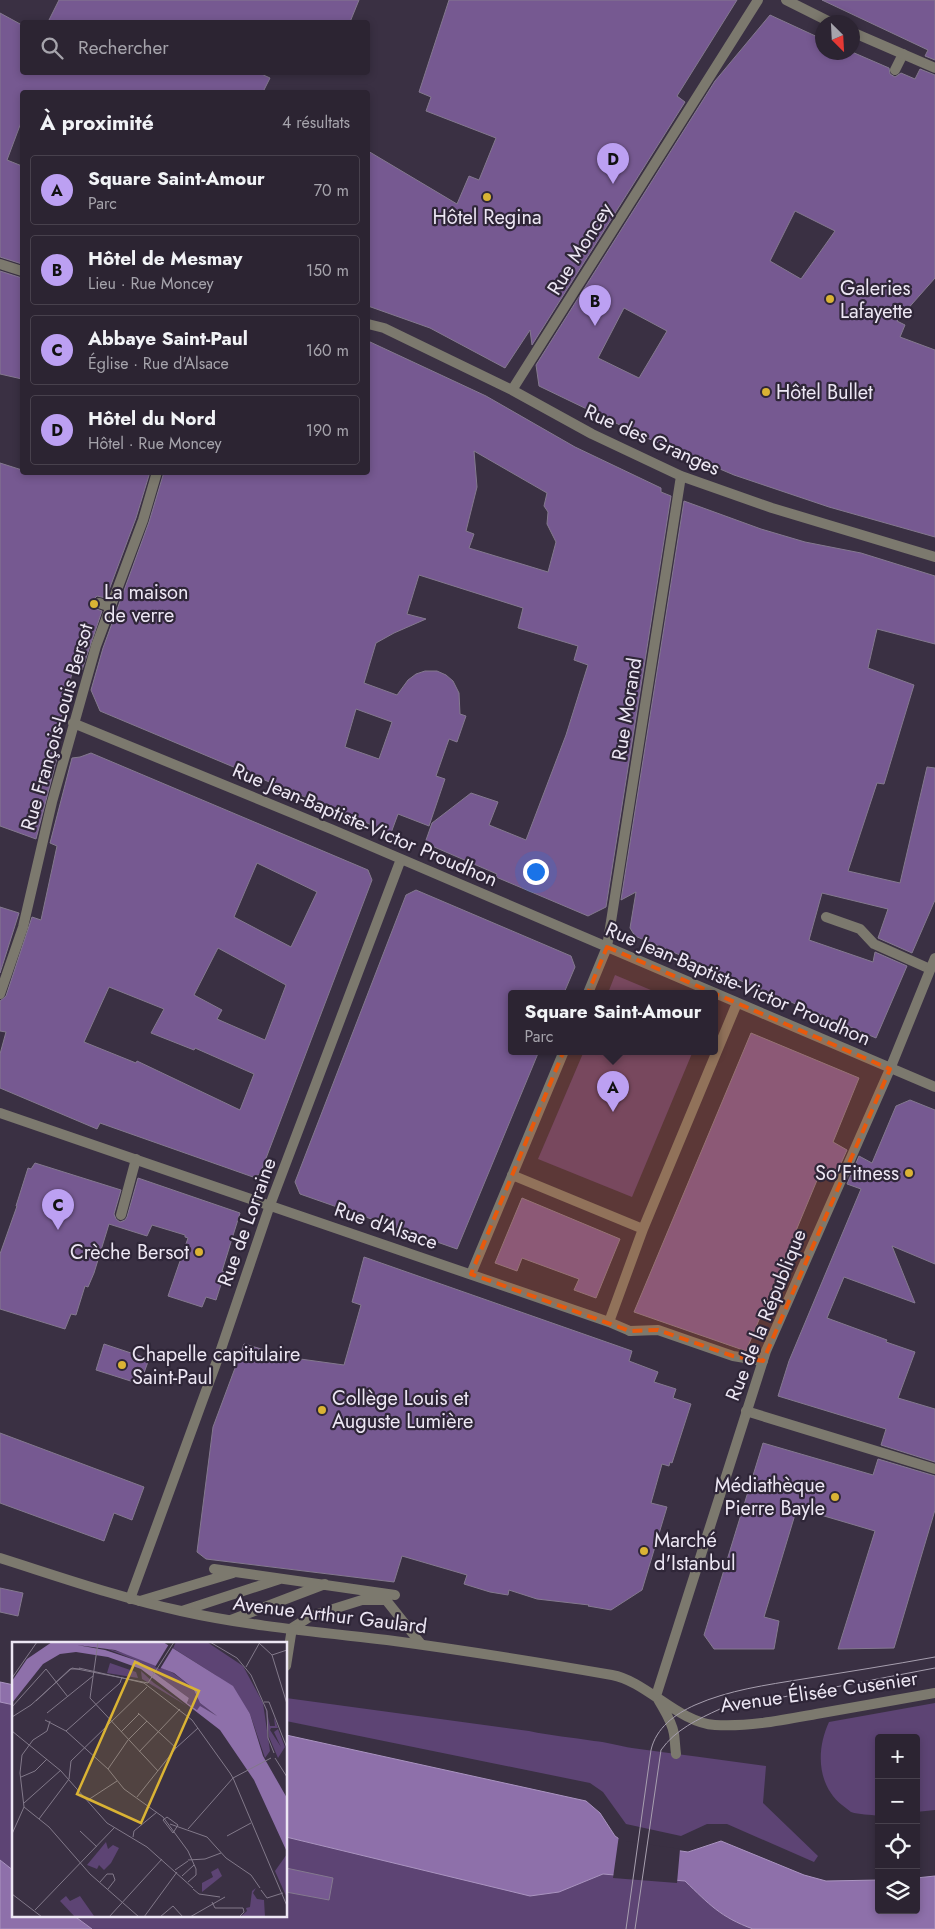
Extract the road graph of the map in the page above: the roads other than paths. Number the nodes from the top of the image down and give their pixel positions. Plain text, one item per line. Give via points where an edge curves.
1 (758, 0) edge
2 (786, 0) edge
3 (816, 15) edge
4 (860, 35) edge
5 (903, 54) junction
6 (935, 68) edge
7 (895, 70) dead end
8 (0, 264) edge
9 (20, 270) edge
10 (370, 324) edge
11 (512, 390) junction
12 (156, 475) edge
13 (681, 476) junction
14 (935, 557) edge
15 (99, 604) dead end
16 (111, 607) junction
17 (74, 723) junction
18 (401, 859) junction
19 (826, 918) dead end
20 (607, 947) junction
21 (935, 958) edge
22 (930, 969) junction
23 (589, 990) edge
24 (707, 990) edge
25 (0, 994) edge
26 (718, 995) edge
27 (737, 1003) junction
28 (718, 1049) edge
29 (562, 1055) edge
30 (716, 1055) edge
31 (890, 1069) junction
32 (935, 1087) edge
33 (0, 1113) edge
34 (136, 1159) junction
35 (512, 1175) junction
36 (270, 1205) junction
37 (121, 1215) dead end
38 (644, 1229) junction
39 (471, 1274) junction
40 (609, 1322) junction
41 (763, 1361) junction
42 (746, 1411) junction
43 (935, 1469) edge
44 (0, 1558) edge
45 (214, 1569) dead end
46 (237, 1572) junction
47 (283, 1578) junction
48 (326, 1584) junction
49 (391, 1598) junction
50 (135, 1600) junction
51 (182, 1612) junction
52 (231, 1620) junction
53 (292, 1628) junction
54 (421, 1644) junction
55 (288, 1653) edge
56 (935, 1693) edge
57 (656, 1696) junction
58 (676, 1754) dead end

1 - 11 street, Rue Moncey
2 - 3 street
4 - 5 street
5 - 6 street
5 - 7 street
8 - 9 street
10 - 11 street, Rue des Granges via 384,328
11 - 13 street, Rue des Granges via 592,434
12 - 16 street, Rue François-Louis Bersot
13 - 14 street, Rue des Granges via 772,508
13 - 20 street, Rue Morand
15 - 16 street
16 - 17 street, Rue François-Louis Bersot
17 - 18 street, Rue Jean-Baptiste-Victor Proudhon
17 - 25 street, Rue François-Louis Bersot via 23,928
18 - 20 street, Rue Jean-Baptiste-Victor Proudhon
18 - 36 street, Rue de Lorraine
19 - 22 street via 860,929 874,944
20 - 23 street, Rue Morand
20 - 24 street, Rue Jean-Baptiste-Victor Proudhon
21 - 22 street, Rue de la République
22 - 31 street, Rue de la République
26 - 27 street, Rue Jean-Baptiste-Victor Proudhon
27 - 28 street
27 - 31 street, Rue Jean-Baptiste-Victor Proudhon
29 - 35 street
30 - 38 street
31 - 32 street, Rue Jean-Baptiste-Victor Proudhon
31 - 41 street, Rue de la République
33 - 34 street, Rue d'Alsace
34 - 36 street, Rue d'Alsace
34 - 37 street
35 - 38 street
35 - 39 street
36 - 39 street, Rue d'Alsace
36 - 50 street, Rue de Lorraine
38 - 40 street
39 - 40 street, Rue d'Alsace
40 - 41 street, Rue d'Alsace via 630,1331 658,1330 734,1356
41 - 42 street, Rue de la République
42 - 43 street
42 - 57 street, Rue de la République
44 - 50 street, Avenue Arthur Gaulard
45 - 46 street
46 - 47 street
46 - 50 street
47 - 48 street
47 - 51 street
48 - 49 street via 366,1590
48 - 52 street
49 - 53 street via 362,1600 311,1616
49 - 54 street
50 - 51 street, Avenue Arthur Gaulard
51 - 52 street, Avenue Arthur Gaulard
52 - 53 street, Avenue Arthur Gaulard
53 - 54 street, Avenue Arthur Gaulard
53 - 55 street
54 - 57 street, Avenue Arthur Gaulard via 618,1676
56 - 57 street, Avenue Élisée Cusenier via 741,1725 712,1725 696,1720
57 - 58 street via 670,1720

